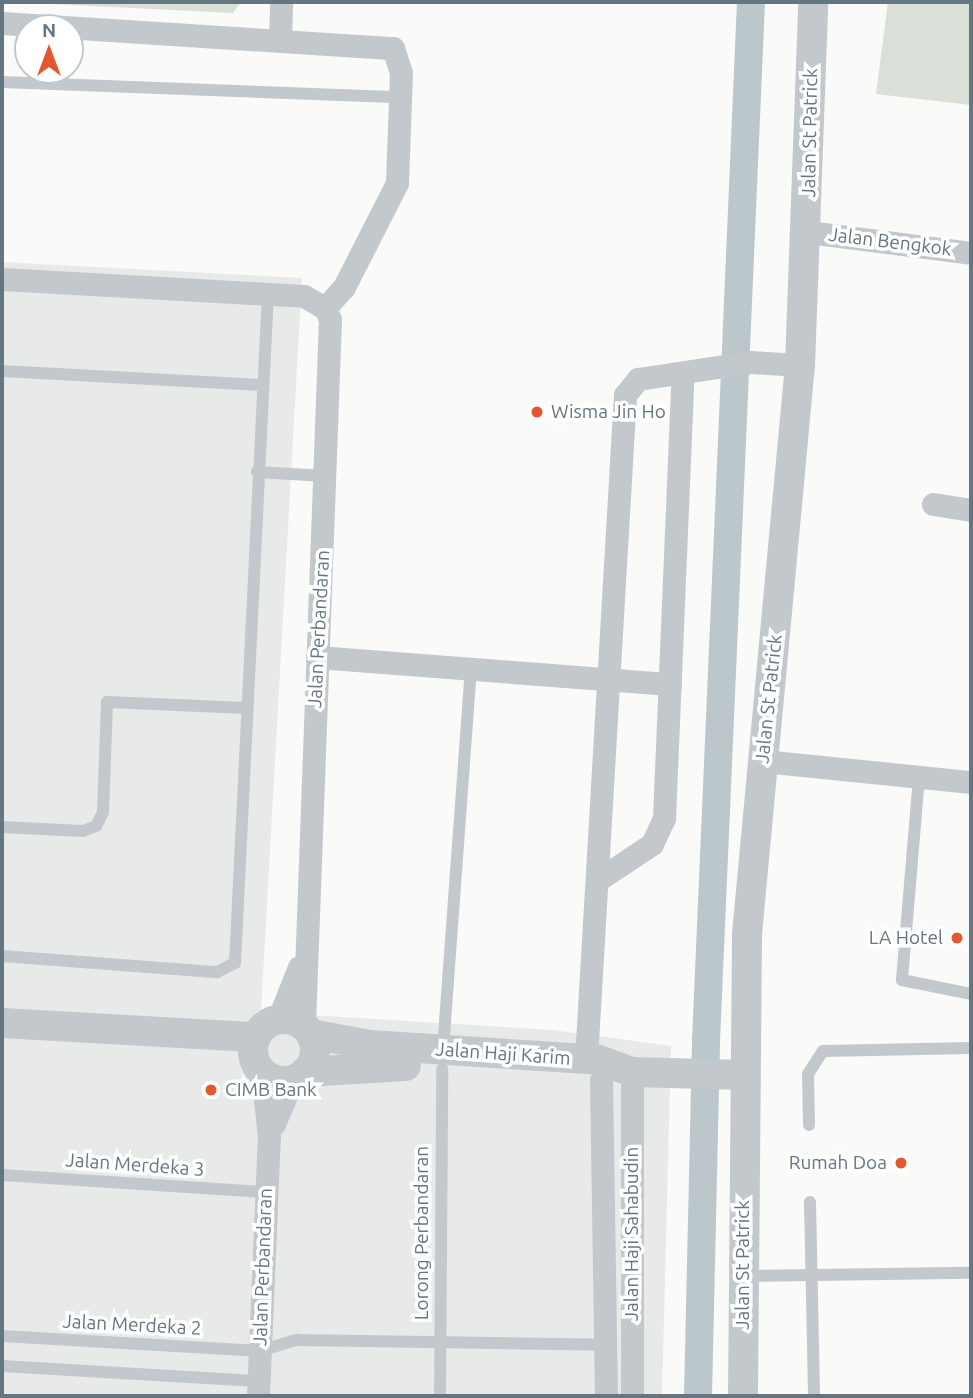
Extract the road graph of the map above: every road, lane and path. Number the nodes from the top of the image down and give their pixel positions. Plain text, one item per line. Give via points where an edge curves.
1 (281, 2) edge
2 (813, 2) edge
3 (2, 23) edge
4 (280, 38) junction
5 (2, 82) edge
6 (400, 97) junction
7 (808, 232) junction
8 (971, 253) edge
9 (2, 279) edge
10 (268, 294) junction
11 (326, 308) junction
12 (800, 365) junction
13 (2, 371) edge
14 (683, 373) junction
15 (263, 386) junction
16 (257, 472) junction
17 (326, 476) junction
18 (933, 504) dead end
19 (971, 510) edge
20 (317, 657) junction
21 (471, 669) junction
22 (609, 680) junction
23 (670, 684) junction
24 (246, 708) junction
25 (763, 761) junction
26 (919, 777) junction
27 (971, 782) edge
28 (2, 827) edge
29 (598, 880) junction
30 (2, 956) edge
31 (971, 994) edge
32 (2, 1023) edge
33 (278, 1040) junction
34 (971, 1048) edge
35 (442, 1059) junction
36 (593, 1070) junction
37 (632, 1072) junction
38 (743, 1074) junction
39 (299, 1076) junction
40 (601, 1115) junction
41 (632, 1116) junction
42 (808, 1125) dead end
43 (269, 1137) junction
44 (2, 1175) edge
45 (266, 1192) junction
46 (810, 1202) dead end
47 (971, 1273) edge
48 (811, 1275) junction
49 (743, 1276) junction
50 (2, 1336) edge
51 (440, 1342) junction
52 (605, 1345) junction
53 (260, 1352) junction
54 (2, 1366) edge
55 (258, 1389) edge
56 (440, 1396) edge
57 (606, 1396) edge
58 (632, 1396) edge
59 (743, 1396) edge
60 (814, 1396) edge

1 - 4 street
2 - 7 street, Jalan St Patrick
3 - 4 street
4 - 6 street via 386,44 398,54
5 - 6 lane
6 - 11 street via 393,196 344,287
7 - 8 street, Jalan Bengkok
7 - 12 street, Jalan St Patrick
9 - 10 street
10 - 11 street via 303,296
10 - 15 lane
11 - 17 street, Jalan Perbandaran via 332,331
12 - 14 street, Jalan Haji Sahabudin via 741,364
12 - 25 street, Jalan St Patrick
13 - 15 lane
14 - 22 street, Jalan Haji Sahabudin via 638,379 625,395
14 - 23 street
15 - 16 lane
16 - 17 lane
16 - 24 lane
17 - 20 street, Jalan Perbandaran
18 - 19 street
20 - 21 street
20 - 33 street, Jalan Perbandaran via 304,950
21 - 22 street
21 - 35 lane, Lorong Perbandaran
22 - 23 street
22 - 29 street, Jalan Haji Sahabudin
23 - 29 street via 661,832
24 - 28 lane via 107,702 103,812 96,826 83,831
24 - 30 lane via 234,964 217,971
25 - 26 street
25 - 38 street, Jalan St Patrick via 747,934
26 - 27 street
26 - 31 lane via 902,979
29 - 36 street, Jalan Haji Sahabudin
32 - 33 street
33 - 35 street, Jalan Haji Karim
33 - 39 street, Jalan Haji Karim
33 - 39 street via 315,1054
33 - 43 street, Jalan Perbandaran
34 - 42 lane via 823,1051 808,1074
35 - 36 street, Jalan Haji Karim
35 - 39 street, Jalan Haji Karim
35 - 51 lane, Lorong Perbandaran
36 - 37 street, Jalan Haji Karim
36 - 40 street, Jalan Haji Sahabudin
37 - 38 street
37 - 41 street, Jalan Haji Sahabudin
38 - 49 street, Jalan St Patrick
39 - 43 street, Jalan Perbandaran
40 - 41 street
40 - 52 street, Jalan Haji Sahabudin
41 - 58 street, Jalan Haji Sahabudin
43 - 45 street, Jalan Perbandaran
44 - 45 lane, Jalan Merdeka 3
45 - 53 street, Jalan Perbandaran
46 - 48 lane
47 - 48 lane
48 - 49 lane
48 - 60 lane
49 - 59 street, Jalan St Patrick
50 - 53 lane, Jalan Merdeka 2
51 - 52 lane
51 - 53 lane via 297,1340
51 - 56 lane, Lorong Perbandaran
52 - 57 street, Jalan Haji Sahabudin
53 - 55 street, Jalan Perbandaran
54 - 55 lane

